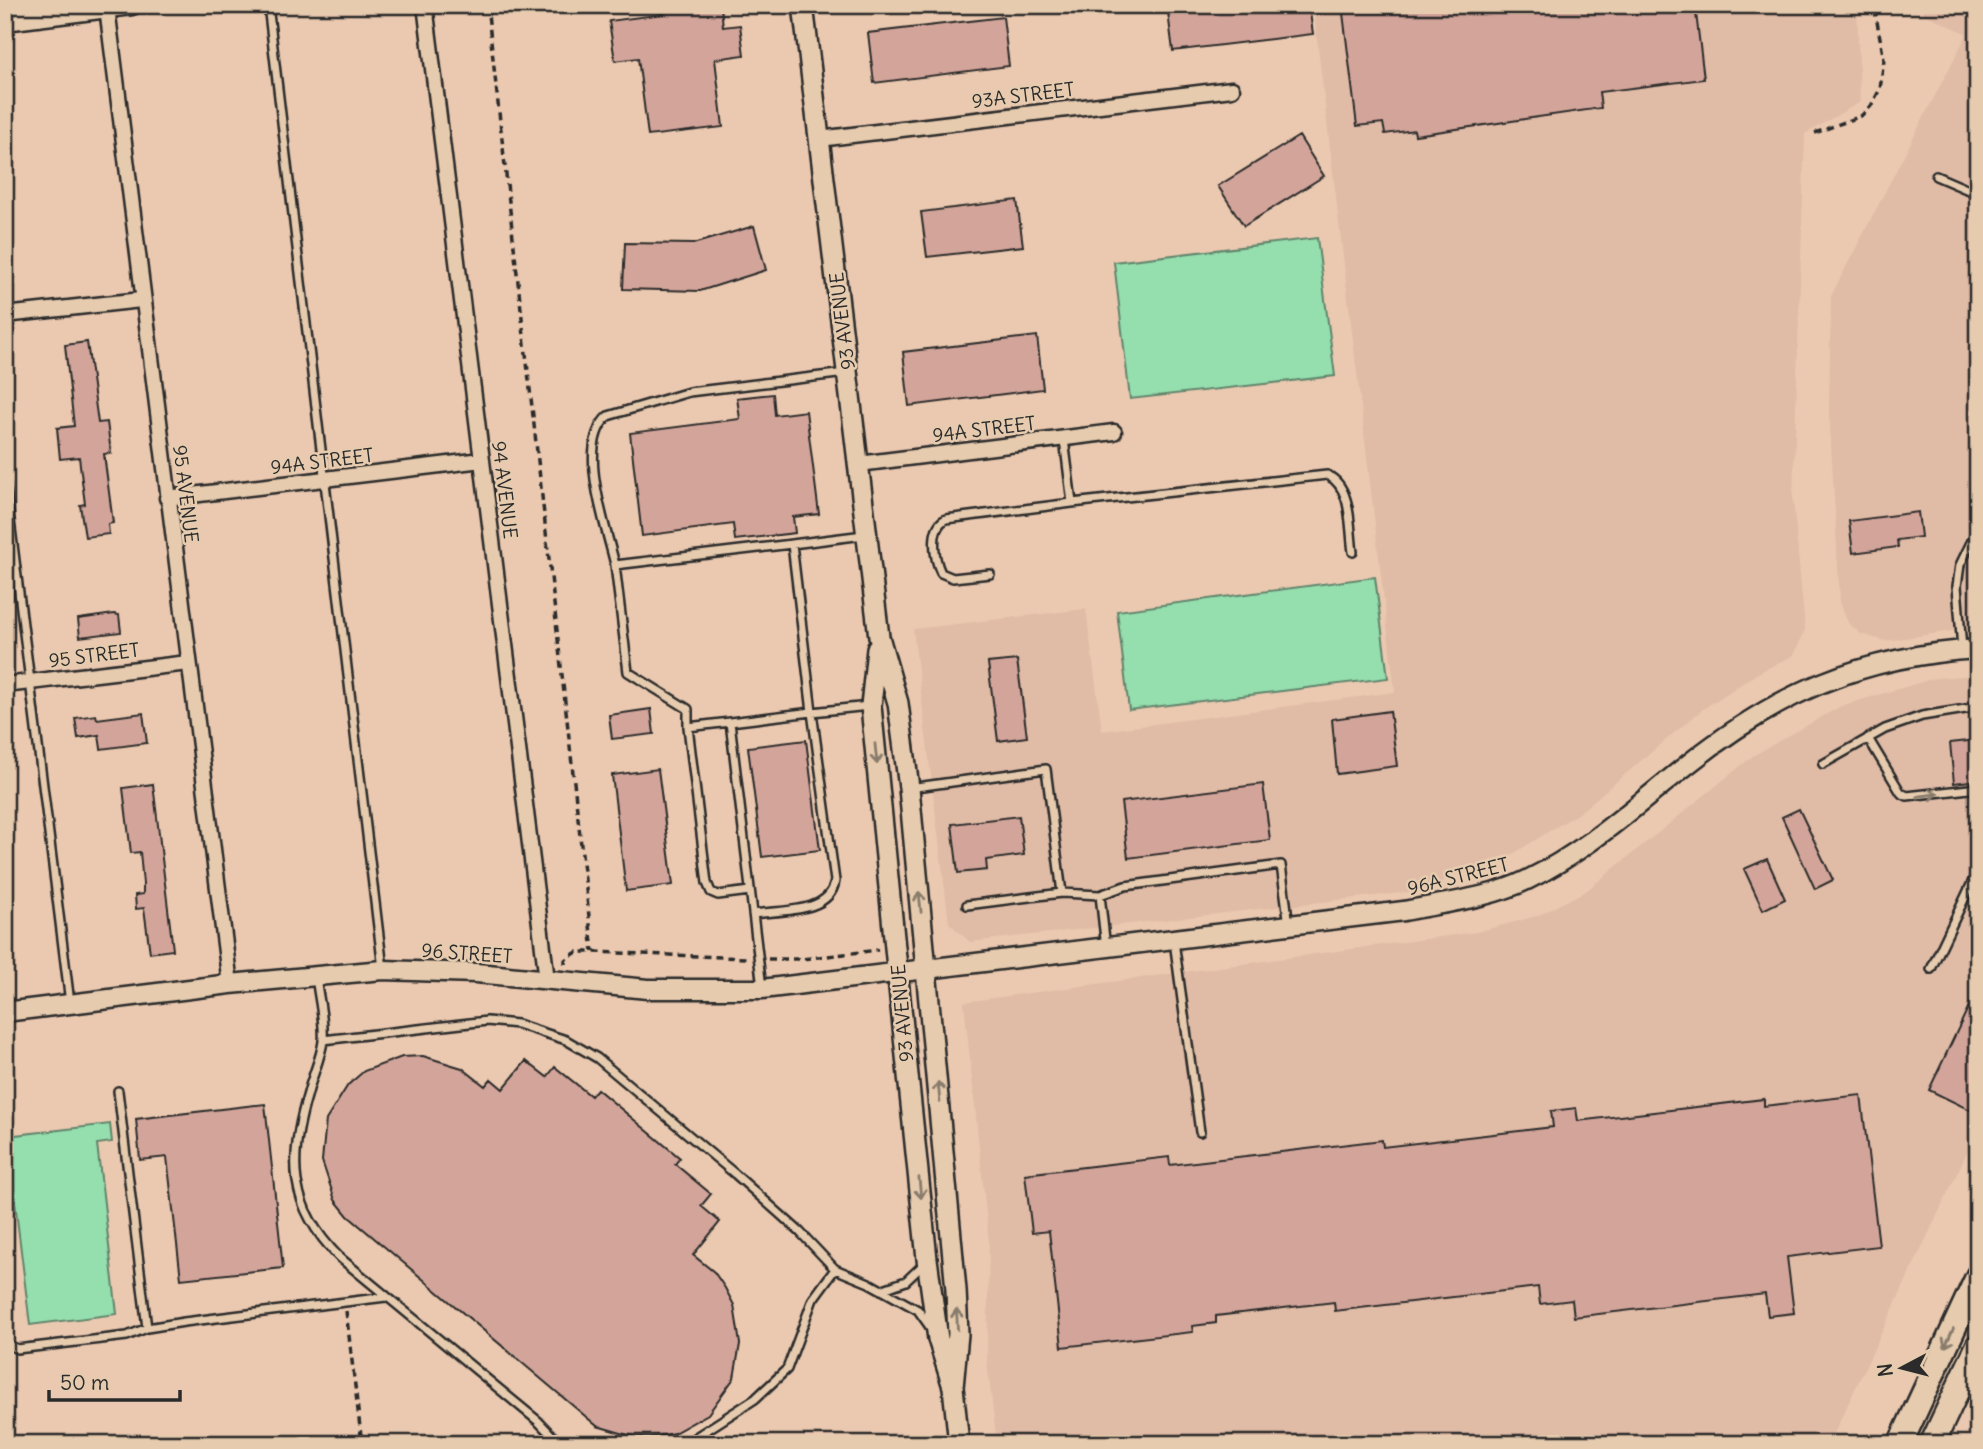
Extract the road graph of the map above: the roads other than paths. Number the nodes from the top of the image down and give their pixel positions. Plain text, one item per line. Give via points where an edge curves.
1 (132, 5) edge
2 (268, 5) edge
3 (425, 5) edge
4 (803, 5) edge
5 (107, 8) junction
6 (5, 21) edge
7 (1232, 89) dead end
8 (819, 139) junction
9 (1936, 176) dead end
10 (1978, 194) edge
11 (141, 300) junction
12 (5, 315) edge
13 (848, 372) junction
14 (1114, 432) dead end
15 (1064, 438) junction
16 (482, 460) junction
17 (859, 464) junction
18 (5, 480) edge
19 (326, 480) junction
20 (167, 498) junction
21 (1072, 503) junction
22 (1978, 528) edge
23 (867, 534) junction
24 (792, 544) junction
25 (1353, 552) dead end
26 (615, 565) junction
27 (990, 574) dead end
28 (879, 637) junction
29 (1970, 649) edge
30 (188, 663) junction
31 (31, 682) junction
32 (5, 685) edge
33 (871, 705) junction
34 (1978, 708) edge
35 (812, 712) junction
36 (730, 722) junction
37 (688, 727) junction
38 (1868, 738) junction
39 (1824, 764) dead end
40 (909, 788) junction
41 (1978, 788) edge
42 (1978, 870) edge
43 (750, 891) junction
44 (1062, 893) junction
45 (1100, 895) junction
46 (967, 905) dead end
47 (753, 914) junction
48 (1290, 926) junction
49 (1174, 940) junction
50 (1106, 948) junction
51 (383, 970) junction
52 (927, 970) junction
53 (1931, 970) dead end
54 (898, 974) junction
55 (316, 975) junction
56 (547, 980) junction
57 (230, 984) junction
58 (762, 989) junction
59 (70, 1004) junction
60 (5, 1012) edge
61 (323, 1040) junction
62 (118, 1091) dead end
63 (1200, 1132) dead end
64 (928, 1259) junction
65 (835, 1269) junction
66 (1978, 1276) edge
67 (881, 1290) junction
68 (386, 1297) junction
69 (147, 1328) junction
70 (938, 1339) junction
71 (5, 1343) edge
72 (1978, 1346) edge
73 (953, 1387) junction
74 (560, 1444) edge
75 (685, 1444) edge
76 (959, 1444) edge
77 (1900, 1444) edge
78 (1932, 1444) edge

1 - 5 street
2 - 19 lane
3 - 16 street, 94 AVENUE
4 - 8 main road, 93 AVENUE
5 - 6 street
5 - 11 street, 95 AVENUE
7 - 8 street, 93A STREET
8 - 13 main road, 93 AVENUE
9 - 10 lane
11 - 12 street
11 - 20 street, 95 AVENUE
13 - 17 main road, 93 AVENUE
13 - 26 lane via 690,392 608,416 601,422 591,458
14 - 15 street, 94A STREET
15 - 17 street, 94A STREET
15 - 21 lane
16 - 19 street, 94A STREET
16 - 56 street, 94 AVENUE
17 - 23 main road, 93 AVENUE
18 - 31 lane
19 - 20 street, 94A STREET
19 - 51 lane
20 - 30 street, 95 AVENUE
21 - 25 lane via 1327,475 1341,484
21 - 27 lane via 938,522 934,529 941,573 953,578
22 - 29 lane via 1960,565 1957,586
23 - 24 lane
23 - 28 main road, 93 AVENUE
24 - 26 lane
24 - 35 lane
26 - 37 lane via 628,672 688,709
28 - 33 main road, 93 AVENUE
28 - 40 main road, 93 AVENUE via 898,703
29 - 48 street, 96A STREET via 1854,669 1790,696 1738,728 1580,850 1525,881 1404,911
30 - 31 street, 95 STREET
30 - 57 street, 95 AVENUE
31 - 32 street, 95 STREET
31 - 59 lane
33 - 35 lane
33 -> 54 main road, 93 AVENUE
34 - 38 lane via 1922,716
35 - 36 lane
35 - 47 lane via 833,893 824,902 809,906
36 - 37 lane
36 - 43 lane
37 - 43 lane via 707,883 718,895
38 - 39 lane
38 -> 41 lane via 1907,796
40 - 44 lane via 1046,769
52 -> 40 main road, 93 AVENUE
42 - 53 lane
43 - 47 lane
44 - 45 lane
44 - 46 lane
45 - 48 lane via 1125,886 1281,865
45 - 50 lane
47 - 58 lane
48 - 49 street, 96A STREET
49 - 50 street, 96A STREET
49 - 63 lane
50 - 52 street, 96A STREET
51 - 55 street, 96 STREET
51 - 56 street, 96 STREET
52 - 54 street, 96 STREET
73 -> 52 main road, 93 AVENUE via 956,1290
54 - 58 street, 96 STREET
54 -> 64 main road, 93 AVENUE
55 - 57 street, 96 STREET
55 - 61 lane
56 - 58 street, 96 STREET via 648,989
57 - 59 street, 96 STREET
59 - 60 street, 96 STREET
61 - 65 lane via 487,1021 529,1027 566,1040 597,1058 735,1174
61 - 68 lane via 294,1153 299,1200 321,1240
62 - 69 lane
64 - 67 lane via 906,1281
64 - 70 main road, 93 AVENUE
65 - 67 lane
65 - 75 lane via 813,1299 787,1369 755,1399
66 -> 77 highway
67 - 70 lane via 918,1310
68 - 69 lane
68 - 74 lane
69 - 71 lane via 127,1336 17,1349
70 - 73 main road, 93 AVENUE
72 - 78 highway
73 - 76 main road, 93 AVENUE

